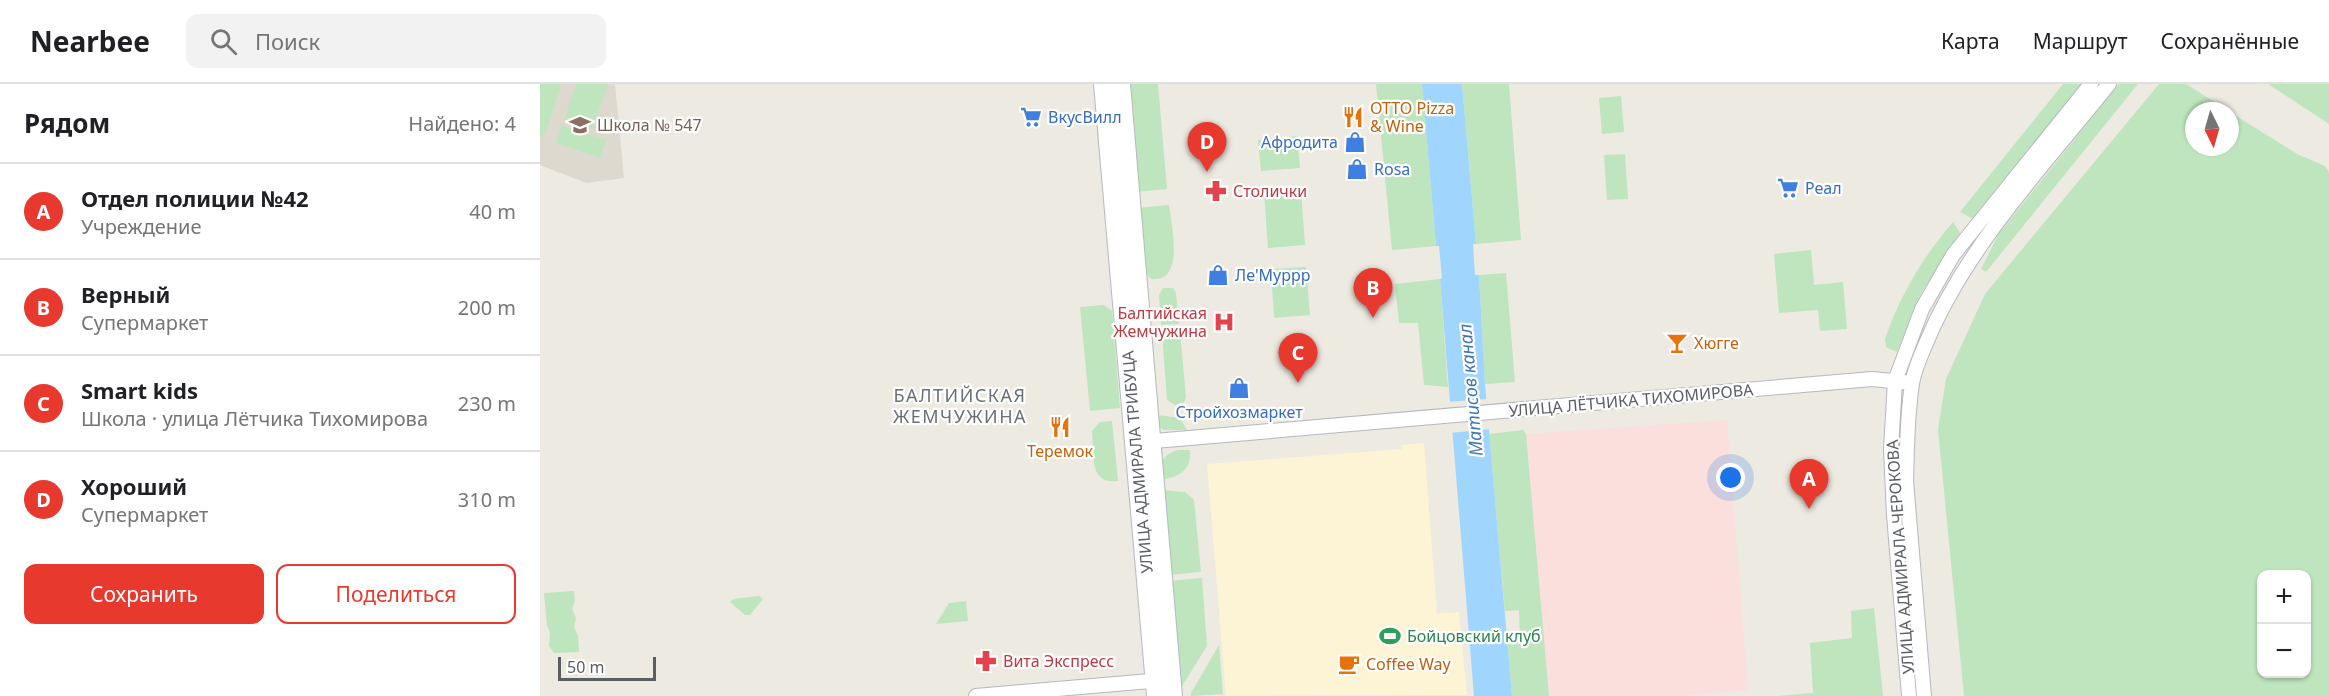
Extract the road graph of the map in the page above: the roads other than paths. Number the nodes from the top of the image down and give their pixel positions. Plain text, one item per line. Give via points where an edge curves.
1 (1104, 84) edge
2 (1119, 84) edge
3 (2091, 84) edge
4 (2109, 84) edge
5 (1895, 381) junction
6 (1912, 383) junction
7 (1142, 442) junction
8 (1164, 688) edge
9 (976, 696) edge
10 (1909, 696) edge
11 (1924, 696) edge

1 - 7 street, УЛИЦА АДМИРАЛА ТРИБУЦА
2 - 7 street, УЛИЦА АДМИРАЛА ТРИБУЦА
3 - 5 street, УЛИЦА АДМИРАЛА ЧЕРОКОВА via 1953,255 1922,309
4 - 6 street, УЛИЦА АДМИРАЛА ЧЕРОКОВА via 1967,265 1938,316
5 - 6 street, УЛИЦА ЛЁТЧИКА ТИХОМИРОВА
5 - 7 street, УЛИЦА ЛЁТЧИКА ТИХОМИРОВА via 1872,379 1735,390
5 - 10 street, УЛИЦА АДМИРАЛА ЧЕРОКОВА via 1893,515
6 - 11 street, УЛИЦА АДМИРАЛА ЧЕРОКОВА via 1906,481
7 - 8 street, УЛИЦА АДМИРАЛА ТРИБУЦА
8 - 9 street

